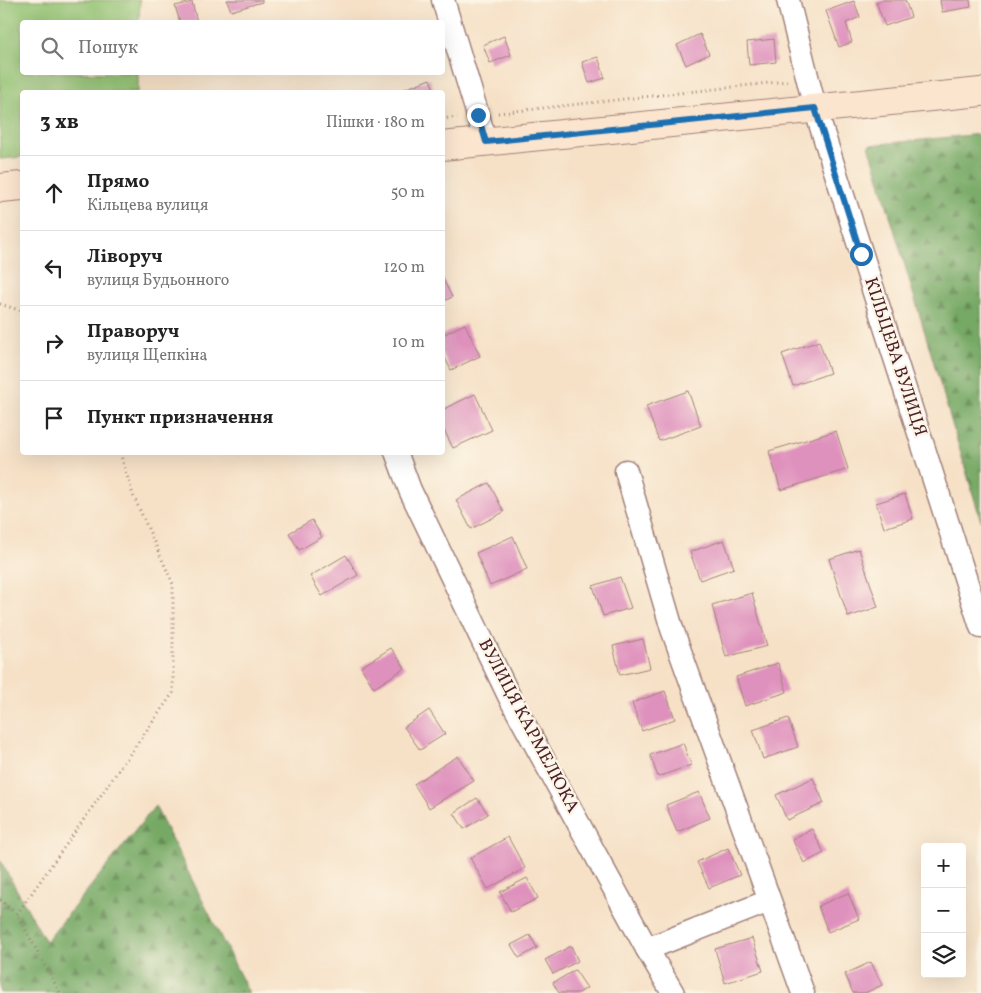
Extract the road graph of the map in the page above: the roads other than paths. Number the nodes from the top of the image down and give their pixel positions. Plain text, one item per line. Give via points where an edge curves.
1 (443, 0) edge
2 (788, 0) edge
3 (981, 92) edge
4 (815, 108) junction
5 (486, 142) junction
6 (445, 146) edge
7 (20, 186) edge
8 (0, 188) edge
9 (397, 455) edge
10 (626, 471) dead end
11 (981, 627) edge
12 (769, 901) junction
13 (647, 949) junction
14 (673, 993) edge
15 (803, 993) edge

1 - 5 street
2 - 4 street, КІЛЬЦЕВА ВУЛИЦЯ
3 - 4 main road
4 - 5 main road
4 - 11 street, КІЛЬЦЕВА ВУЛИЦЯ
5 - 6 main road
7 - 8 main road
9 - 13 street, ВУЛИЦЯ КАРМЕЛЮКА via 410,490 510,698
10 - 12 street via 672,630
12 - 13 street
12 - 15 street
13 - 14 street, ВУЛИЦЯ КАРМЕЛЮКА

